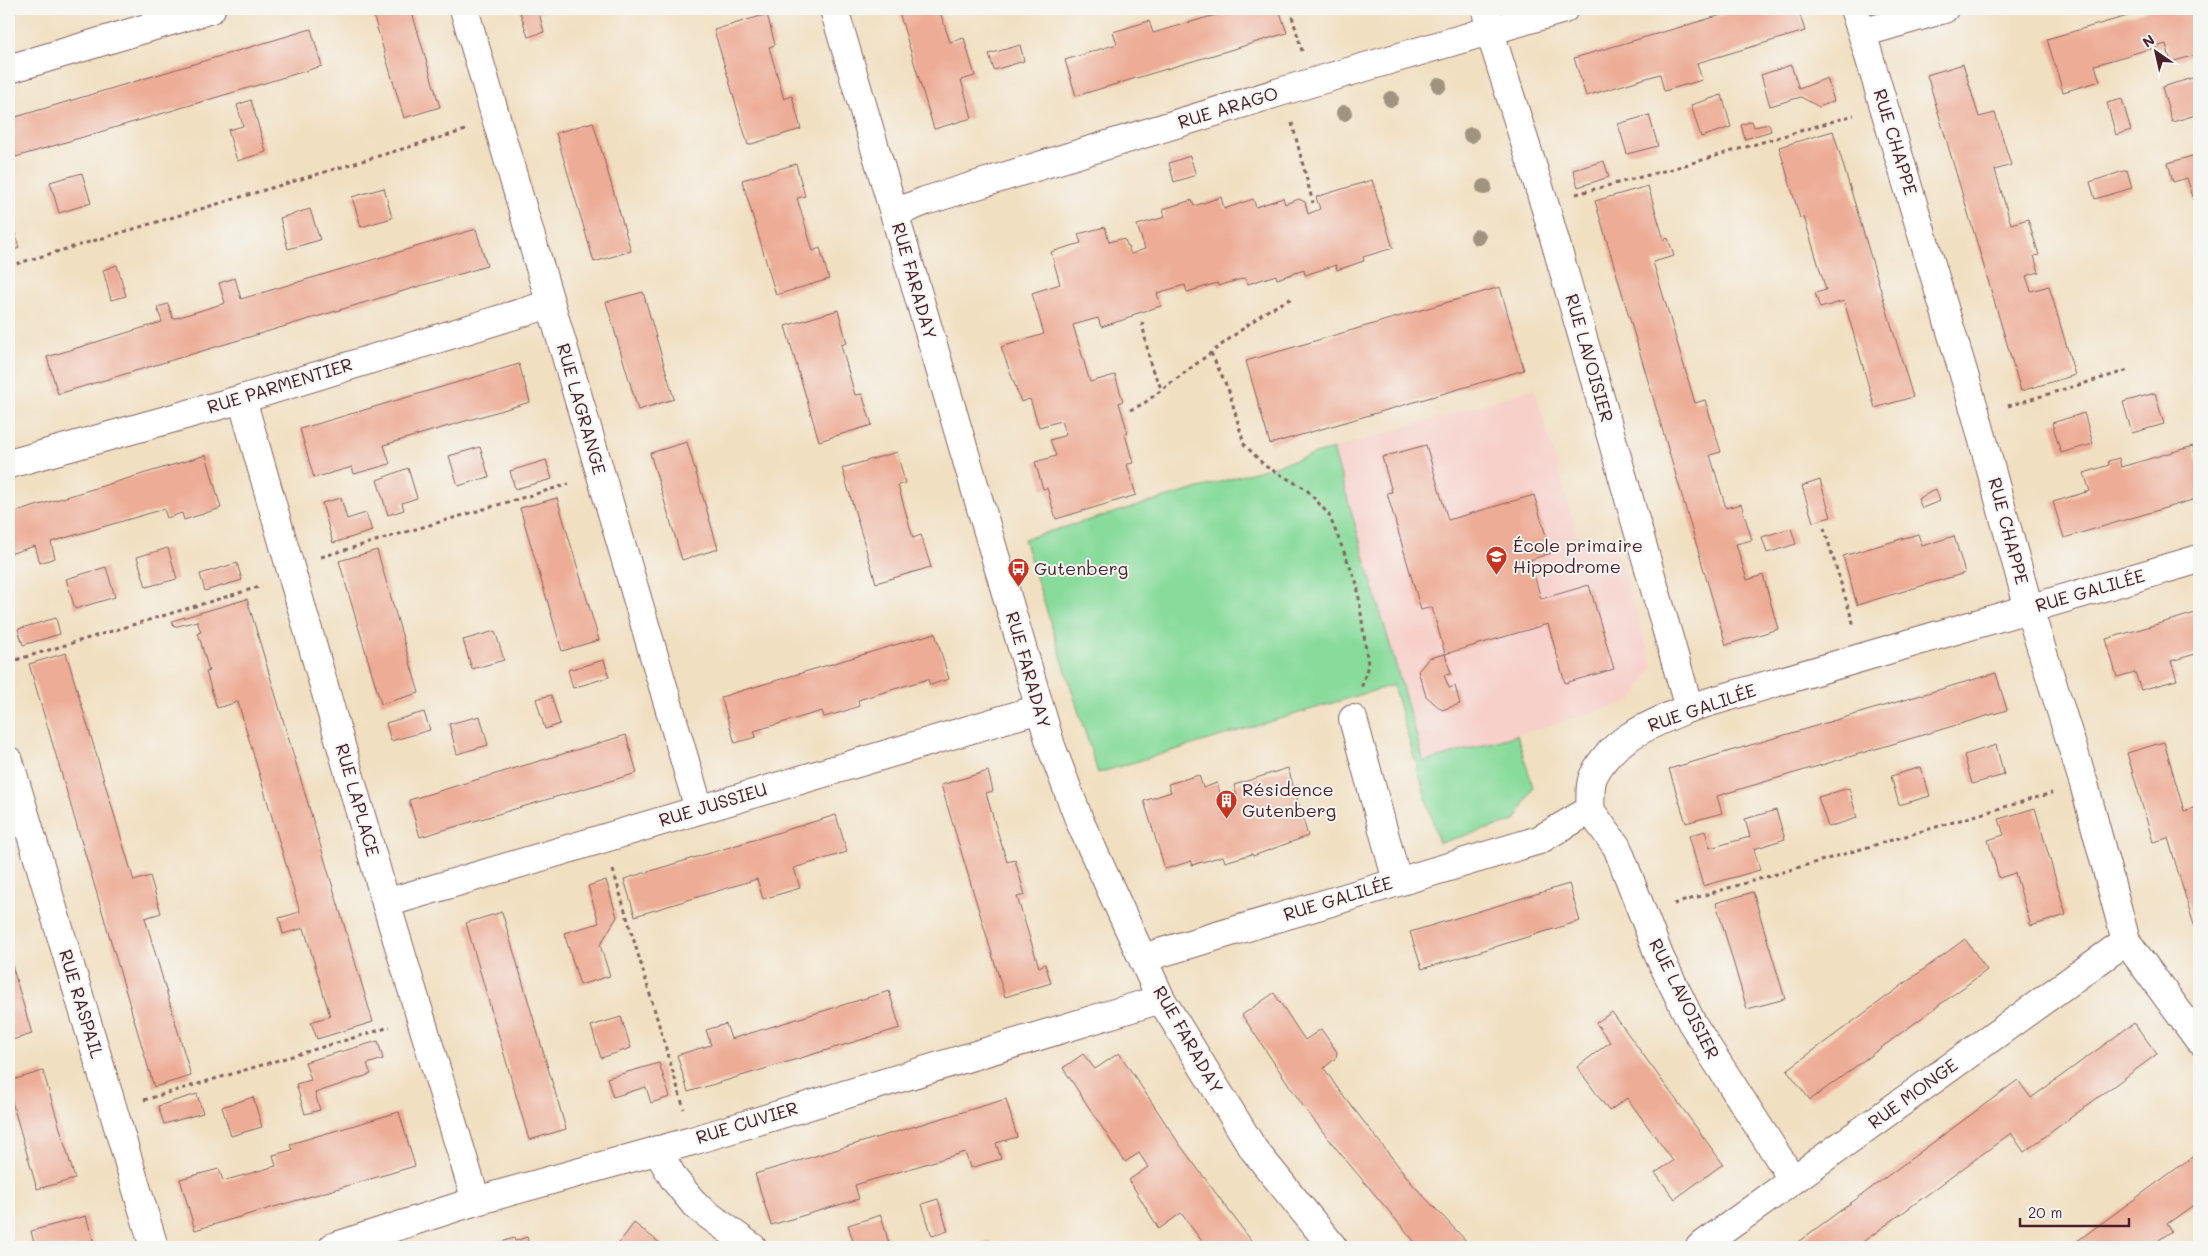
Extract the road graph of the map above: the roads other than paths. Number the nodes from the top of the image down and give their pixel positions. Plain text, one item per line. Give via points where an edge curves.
1 (211, 9) edge
2 (464, 9) edge
3 (834, 9) edge
4 (1564, 9) edge
5 (1944, 9) edge
6 (1488, 20) edge
7 (1858, 21) edge
8 (9, 69) edge
9 (895, 213) junction
10 (550, 304) junction
11 (242, 399) junction
12 (9, 464) edge
13 (2199, 559) edge
14 (2029, 608) junction
15 (1689, 708) junction
16 (1039, 709) junction
17 (1353, 719) road end
18 (9, 761) edge
19 (699, 808) junction
20 (1590, 810) junction
21 (1397, 881) junction
22 (386, 903) junction
23 (2126, 941) junction
24 (1142, 958) junction
25 (1161, 999) junction
26 (2199, 1040) edge
27 (657, 1150) junction
28 (1793, 1180) junction
29 (476, 1201) junction
30 (154, 1247) edge
31 (333, 1247) edge
32 (752, 1247) edge
33 (1333, 1247) edge
34 (1700, 1247) edge

1 - 8 street
2 - 10 street, RUE LAGRANGE
3 - 9 street, RUE FARADAY
4 - 6 street, RUE ARAGO
5 - 7 street
6 - 9 street, RUE ARAGO via 1312,83 925,201
6 - 15 street, RUE LAVOISIER via 1545,206
7 - 14 street, RUE CHAPPE via 1976,415
9 - 16 street, RUE FARADAY
10 - 11 street, RUE PARMENTIER
10 - 19 street, RUE LAGRANGE
11 - 12 street, RUE PARMENTIER
11 - 22 street, RUE LAPLACE
13 - 14 street, RUE GALILÉE
14 - 15 street, RUE GALILÉE
14 - 23 street, RUE CHAPPE via 2084,784
15 - 20 street, RUE GALILÉE via 1644,727 1618,746 1593,776
16 - 19 street, RUE JUSSIEU
16 - 24 street, RUE FARADAY via 1080,822
17 - 21 street
18 - 30 street, RUE RASPAIL
19 - 22 street, RUE JUSSIEU
20 - 21 street, RUE GALILÉE via 1539,840
20 - 28 street, RUE LAVOISIER via 1617,847 1660,958 1692,1023
21 - 24 street, RUE GALILÉE
22 - 29 street, RUE LAPLACE
23 - 26 street, RUE CHAPPE
23 - 28 street, RUE MONGE
24 - 25 street, RUE FARADAY
25 - 27 street, RUE CUVIER
25 - 33 street, RUE FARADAY via 1254,1150
27 - 29 street, RUE CUVIER
27 - 32 street via 674,1179 696,1206
28 - 34 street, RUE MONGE
29 - 31 street, RUE CUVIER

